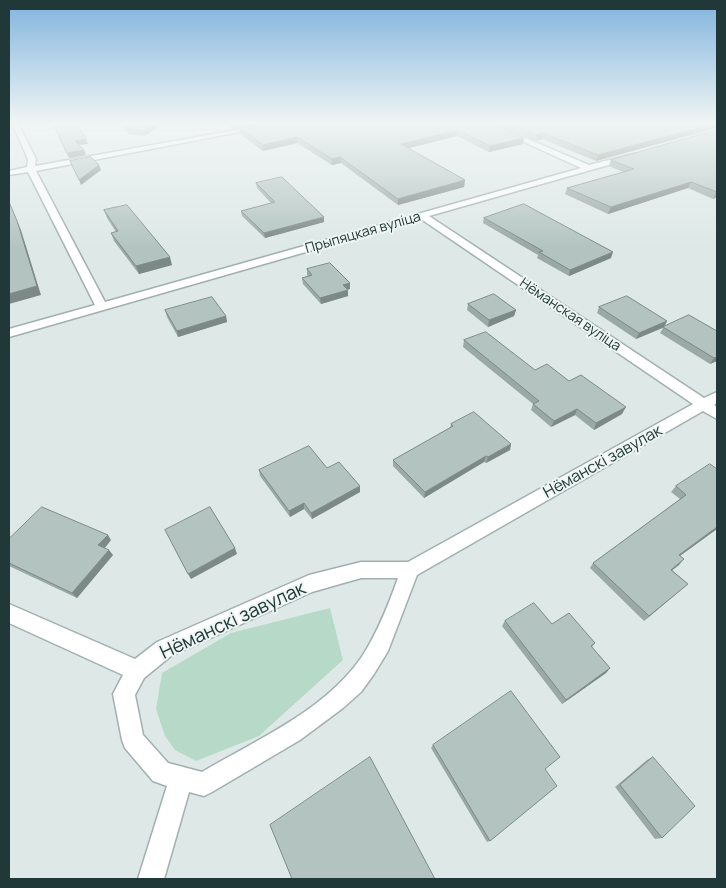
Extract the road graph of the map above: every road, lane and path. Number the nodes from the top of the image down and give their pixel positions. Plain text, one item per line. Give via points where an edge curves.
1 (32, 164) edge
2 (56, 164) edge
3 (580, 164) edge
4 (600, 164) edge
5 (588, 168) junction
6 (31, 169) junction
7 (9, 174) edge
8 (423, 216) junction
9 (101, 306) junction
10 (9, 333) edge
11 (713, 405) edge
12 (410, 570) junction
13 (9, 612) edge
14 (137, 670) junction
15 (181, 778) junction
16 (151, 879) edge

1 - 6 street
2 - 6 street
3 - 5 street
4 - 5 street, Прыпяцкая вуліца
5 - 8 street, Прыпяцкая вуліца
6 - 7 street
6 - 9 street
8 - 9 street, Прыпяцкая вуліца
8 - 11 street, Нёманская вуліца
9 - 10 street, Прыпяцкая вуліца
11 - 12 street, Нёманскі завулак
12 - 14 street, Нёманскі завулак via 361,570 310,584 164,649
12 - 15 street, Нёманскі завулак via 392,623 366,669 328,707 204,784
13 - 14 street
14 - 15 street, Нёманскі завулак via 124,694 133,740 161,773
15 - 16 street

